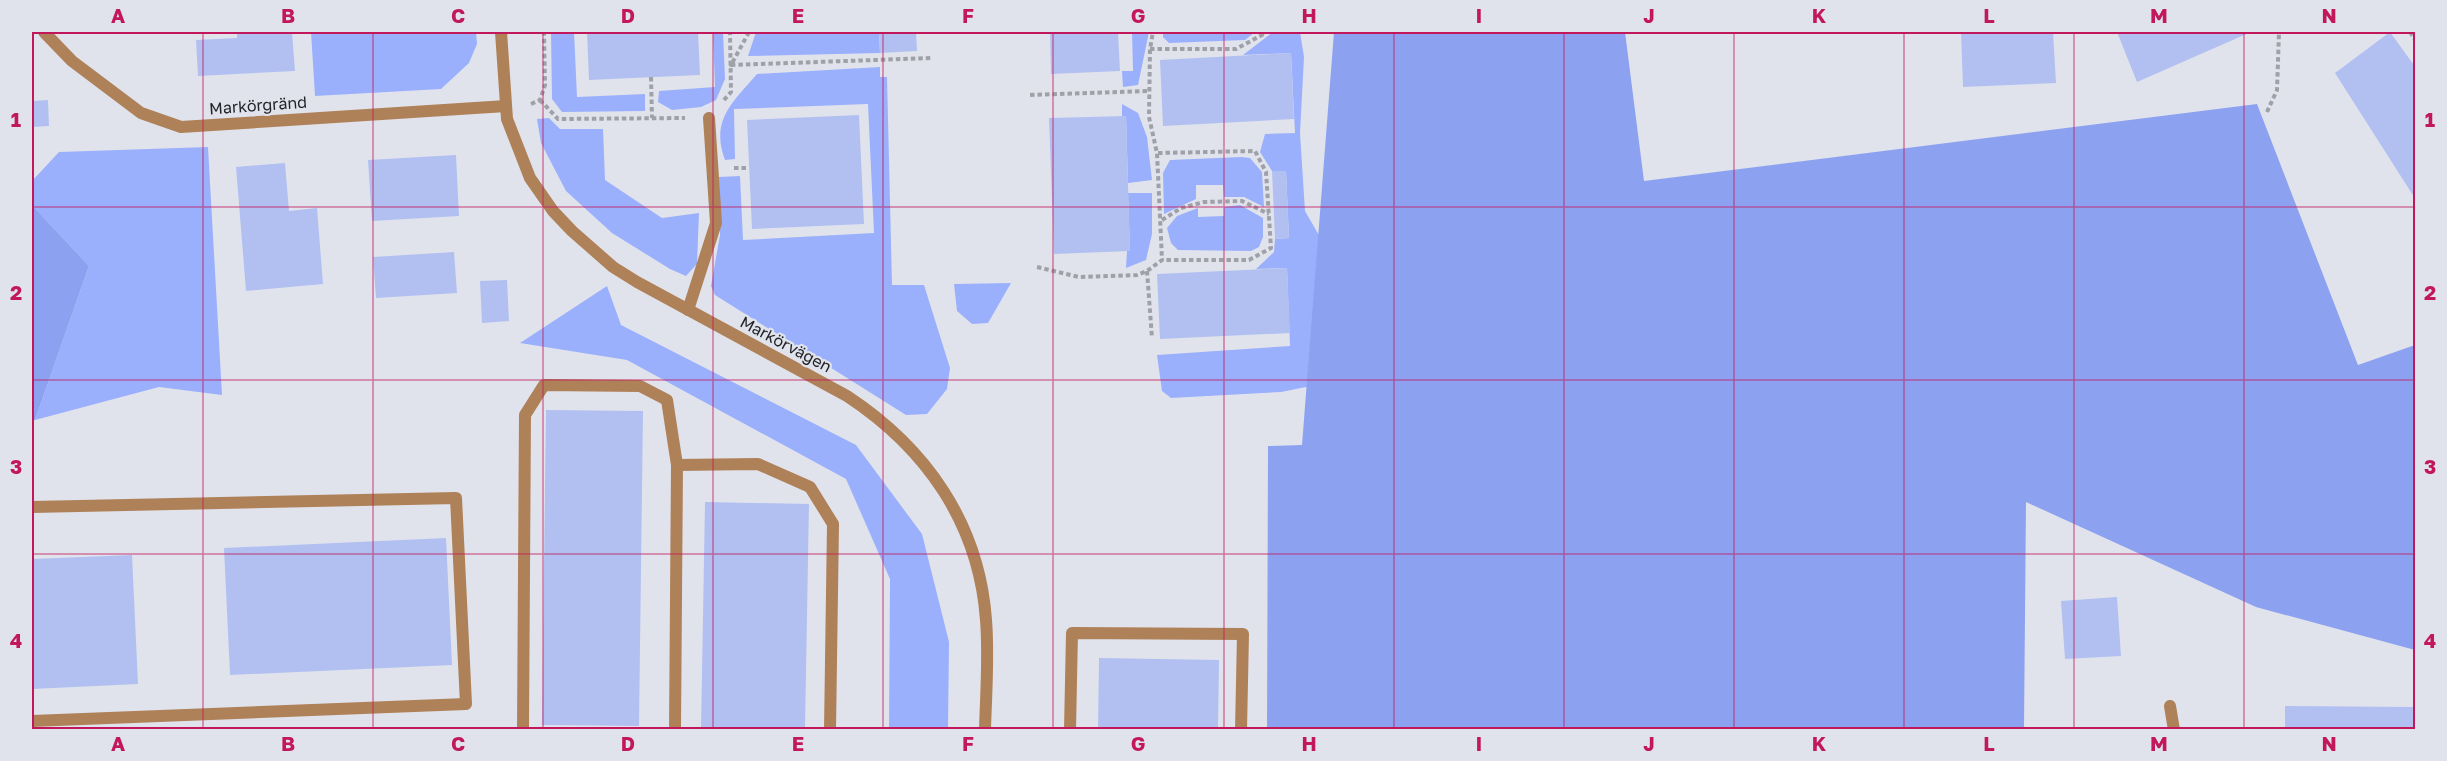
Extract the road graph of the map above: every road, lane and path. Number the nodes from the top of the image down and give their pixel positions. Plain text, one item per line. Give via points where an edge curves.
1 (44, 32) edge
2 (501, 32) edge
3 (544, 32) edge
4 (730, 32) edge
5 (749, 32) edge
6 (1153, 32) edge
7 (1263, 32) edge
8 (2279, 32) edge
9 (2409, 32) edge
10 (2415, 40) edge
11 (1150, 49) junction
12 (932, 58) dead end
13 (731, 64) junction
14 (651, 78) dead end
15 (1149, 91) junction
16 (1030, 95) dead end
17 (540, 100) junction
18 (506, 106) junction
19 (2267, 112) dead end
20 (652, 118) junction
21 (710, 118) junction
22 (1158, 153) junction
23 (1269, 214) junction
24 (1162, 221) junction
25 (1162, 260) junction
26 (1037, 267) dead end
27 (1147, 271) junction
28 (688, 310) junction
29 (1152, 338) dead end
30 (677, 465) junction
31 (32, 507) edge
32 (2170, 706) dead end
33 (32, 721) edge
34 (523, 729) edge
35 (675, 729) edge
36 (830, 729) edge
37 (985, 729) edge
38 (1070, 729) edge
39 (1241, 729) edge
40 (2174, 729) edge

1 - 18 street, Markörgränd via 72,61 141,113 181,127
2 - 18 street, Markörvägen
3 - 17 path via 545,86
4 - 13 path
5 - 13 path
6 - 11 path
7 - 11 path via 1236,49
8 - 19 path via 2277,90
9 - 10 path
11 - 15 path
12 - 13 path
13 - 21 path via 730,92
14 - 20 path
15 - 16 path
15 - 22 path via 1149,117
17 - 18 path via 529,105
17 - 20 path via 558,120
18 - 28 street, Markörvägen via 526,169 553,211 614,267
20 - 21 path
21 - 28 street via 716,223
22 - 23 path via 1255,152 1266,172
22 - 24 path
23 - 24 path via 1242,201 1204,201 1181,208
23 - 25 path via 1271,248 1249,260
24 - 25 path
25 - 27 path
26 - 27 path via 1079,277 1137,275
27 - 29 path
28 - 37 street, Markörvägen via 871,412 931,472 961,521 978,570 986,620
30 - 34 street via 667,400 640,386 544,386 525,415
30 - 35 street
30 - 36 street via 758,464 810,487 833,524
31 - 33 street via 456,498 466,704
32 - 40 street
38 - 39 street via 1072,633 1095,633 1243,634

